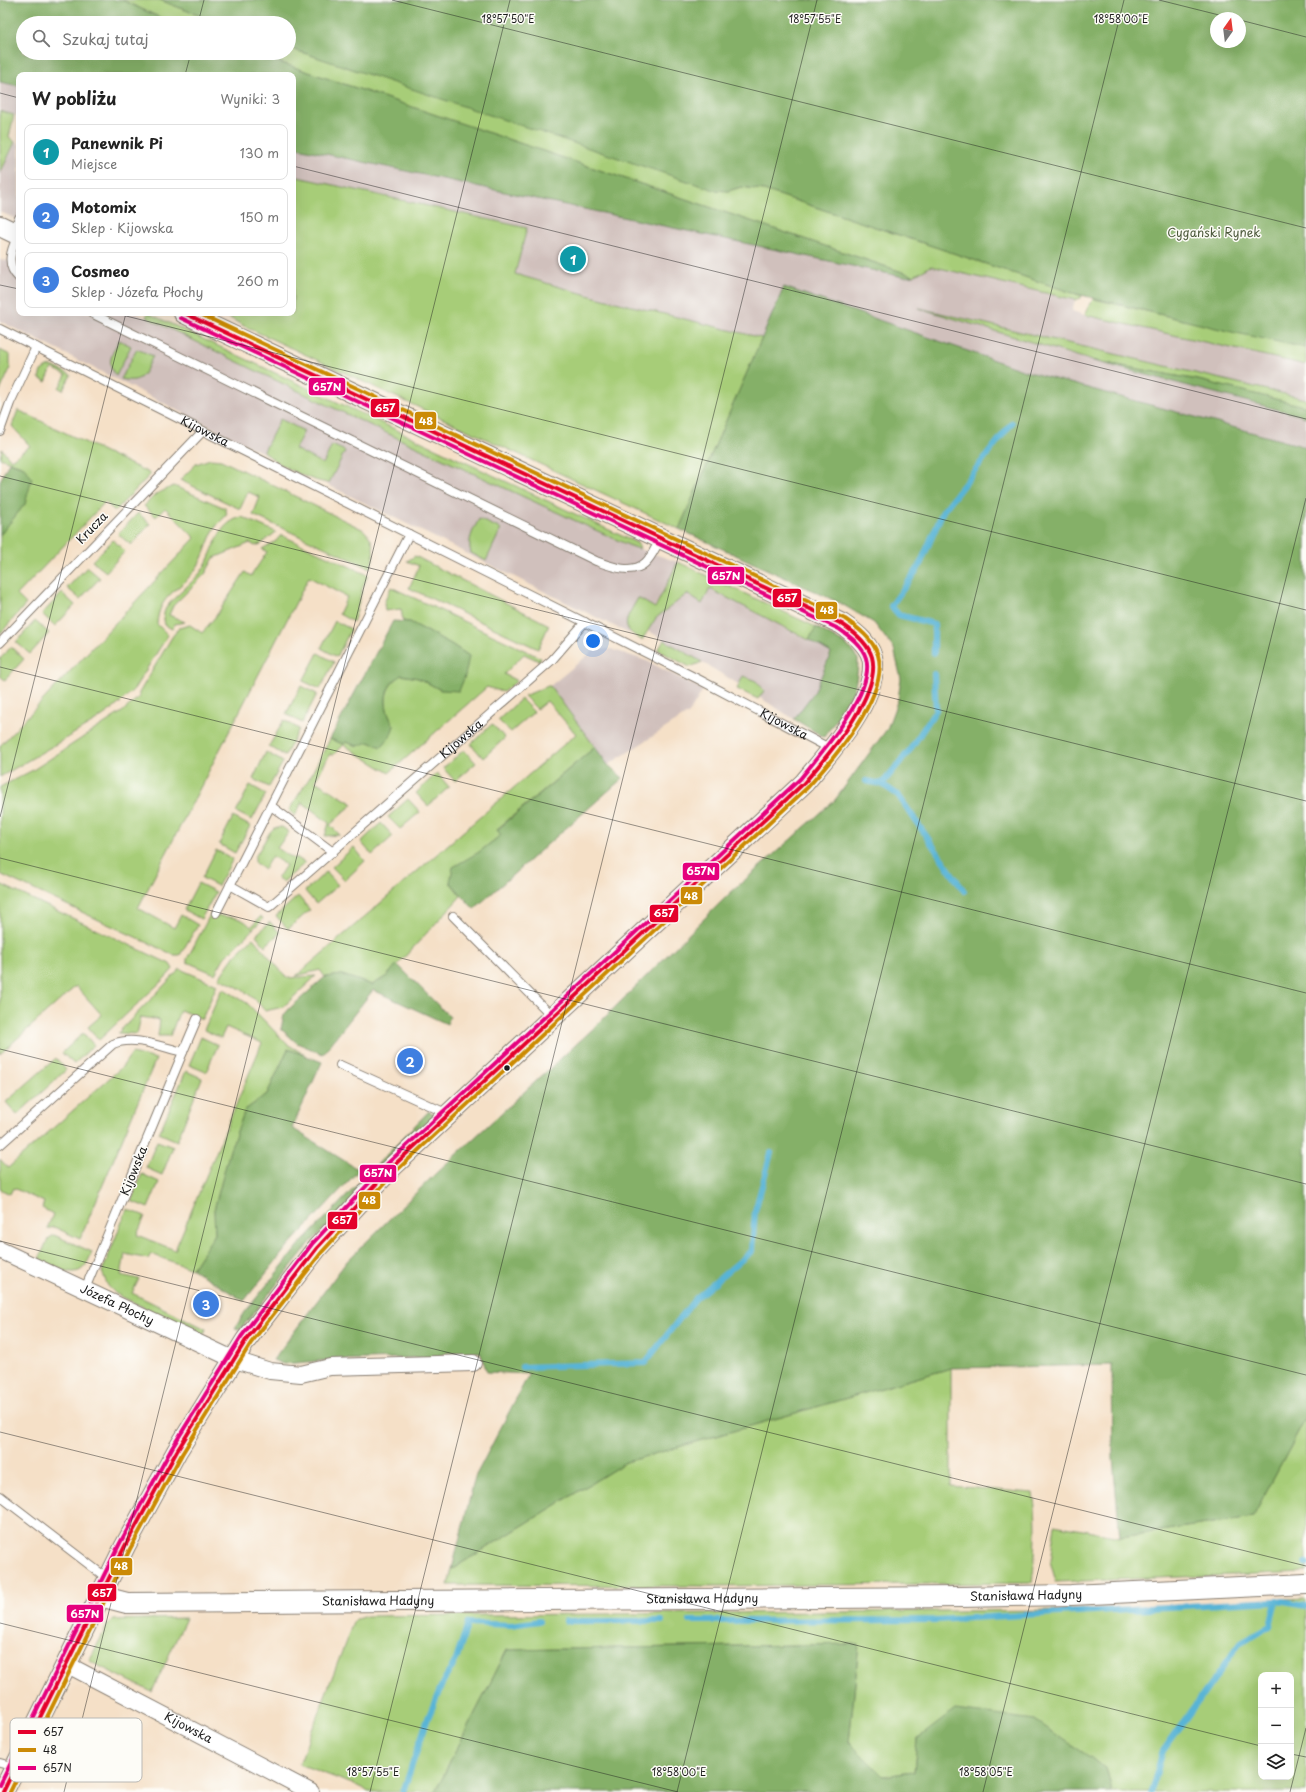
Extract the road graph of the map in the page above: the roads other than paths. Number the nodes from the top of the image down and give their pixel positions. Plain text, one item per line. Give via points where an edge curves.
1 (14, 229) edge
2 (16, 275) edge
3 (97, 316) edge
4 (190, 316) edge
5 (0, 330) edge
6 (36, 347) junction
7 (0, 431) edge
8 (203, 431) junction
9 (409, 534) junction
10 (661, 538) junction
11 (585, 622) junction
12 (0, 643) edge
13 (833, 750) junction
14 (271, 806) junction
15 (333, 852) junction
16 (230, 885) junction
17 (216, 913) dead end
18 (453, 916) dead end
19 (553, 1018) junction
20 (197, 1019) dead end
21 (183, 1052) junction
22 (340, 1065) dead end
23 (449, 1115) junction
24 (0, 1145) edge
25 (0, 1250) edge
26 (85, 1290) junction
27 (235, 1360) junction
28 (473, 1363) dead end
29 (0, 1496) edge
30 (1306, 1584) edge
31 (104, 1588) junction
32 (66, 1664) junction
33 (35, 1718) edge
34 (8, 1765) edge
35 (3, 1792) edge
36 (312, 1792) edge

1 - 2 lane via 10,263
3 - 10 lane via 596,561 625,569 637,567 645,563
4 - 10 street
5 - 6 lane, Kijowska
6 - 7 lane
6 - 8 lane, Kijowska
8 - 9 lane, Kijowska
8 - 12 lane, Krucza
9 - 11 lane, Kijowska
9 - 14 lane
10 - 13 street via 821,614 854,633 864,644 873,662 872,676 865,696
11 - 13 lane, Kijowska
11 - 15 lane, Kijowska via 552,660
13 - 19 street via 798,788
14 - 15 lane
14 - 16 lane
15 - 16 lane, Kijowska via 269,907
16 - 17 lane
18 - 19 lane
19 - 23 street
20 - 21 lane, Kijowska
21 - 24 lane via 136,1041 127,1040 113,1044
21 - 26 lane, Kijowska
22 - 23 lane
23 - 27 street via 391,1168 317,1248 246,1340
25 - 26 street, Józefa Płochy
26 - 27 street, Józefa Płochy
27 - 28 street, Józefa Płochy via 270,1371 302,1374 330,1366
27 - 31 street via 177,1451
29 - 31 lane
30 - 31 street, Stanisława Hadyny via 1070,1595 953,1597 127,1603
31 - 32 street
32 - 33 street
32 - 36 street, Kijowska
34 - 35 street

